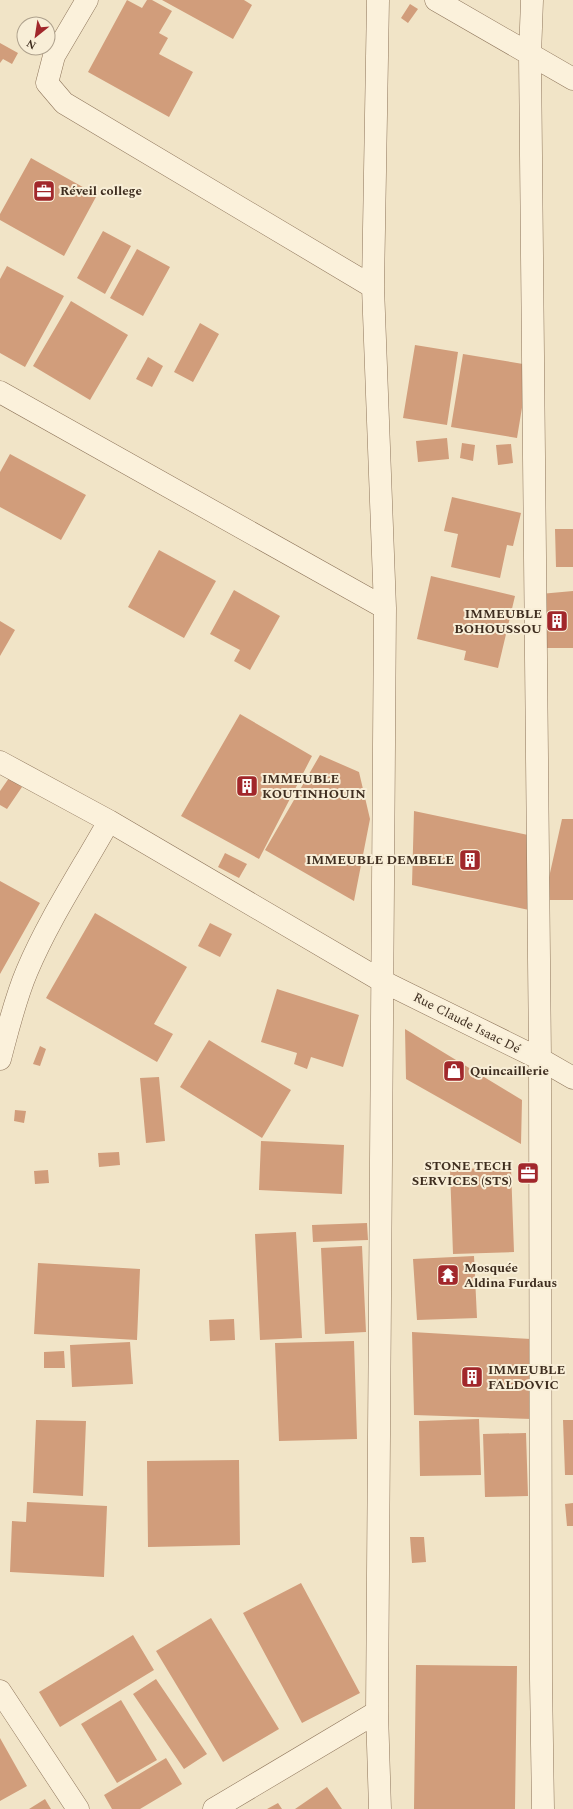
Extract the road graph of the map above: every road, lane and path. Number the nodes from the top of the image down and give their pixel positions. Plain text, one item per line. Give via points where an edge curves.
1 (87, 0) edge
2 (378, 0) edge
3 (436, 0) edge
4 (532, 0) edge
5 (530, 55) junction
6 (573, 80) edge
7 (373, 287) junction
8 (0, 392) edge
9 (385, 608) junction
10 (0, 762) edge
11 (109, 822) junction
12 (382, 981) junction
13 (0, 1059) edge
14 (540, 1060) junction
15 (573, 1078) edge
16 (0, 1691) edge
17 (377, 1712) junction
18 (78, 1809) edge
19 (214, 1809) edge
20 (380, 1809) edge
21 (543, 1809) edge

1 - 7 street via 54,56 47,83 64,103
2 - 7 street
3 - 5 street
4 - 5 street
5 - 6 street
5 - 14 street
7 - 9 street
8 - 9 street
9 - 12 street
10 - 11 street, Rue Claude Isaac Dé
11 - 12 street, Rue Claude Isaac Dé
11 - 13 street via 46,931 26,972
12 - 14 street, Rue Claude Isaac Dé
12 - 17 street
14 - 15 street, Rue Claude Isaac Dé
14 - 21 street
16 - 18 street
17 - 19 street
17 - 20 street

